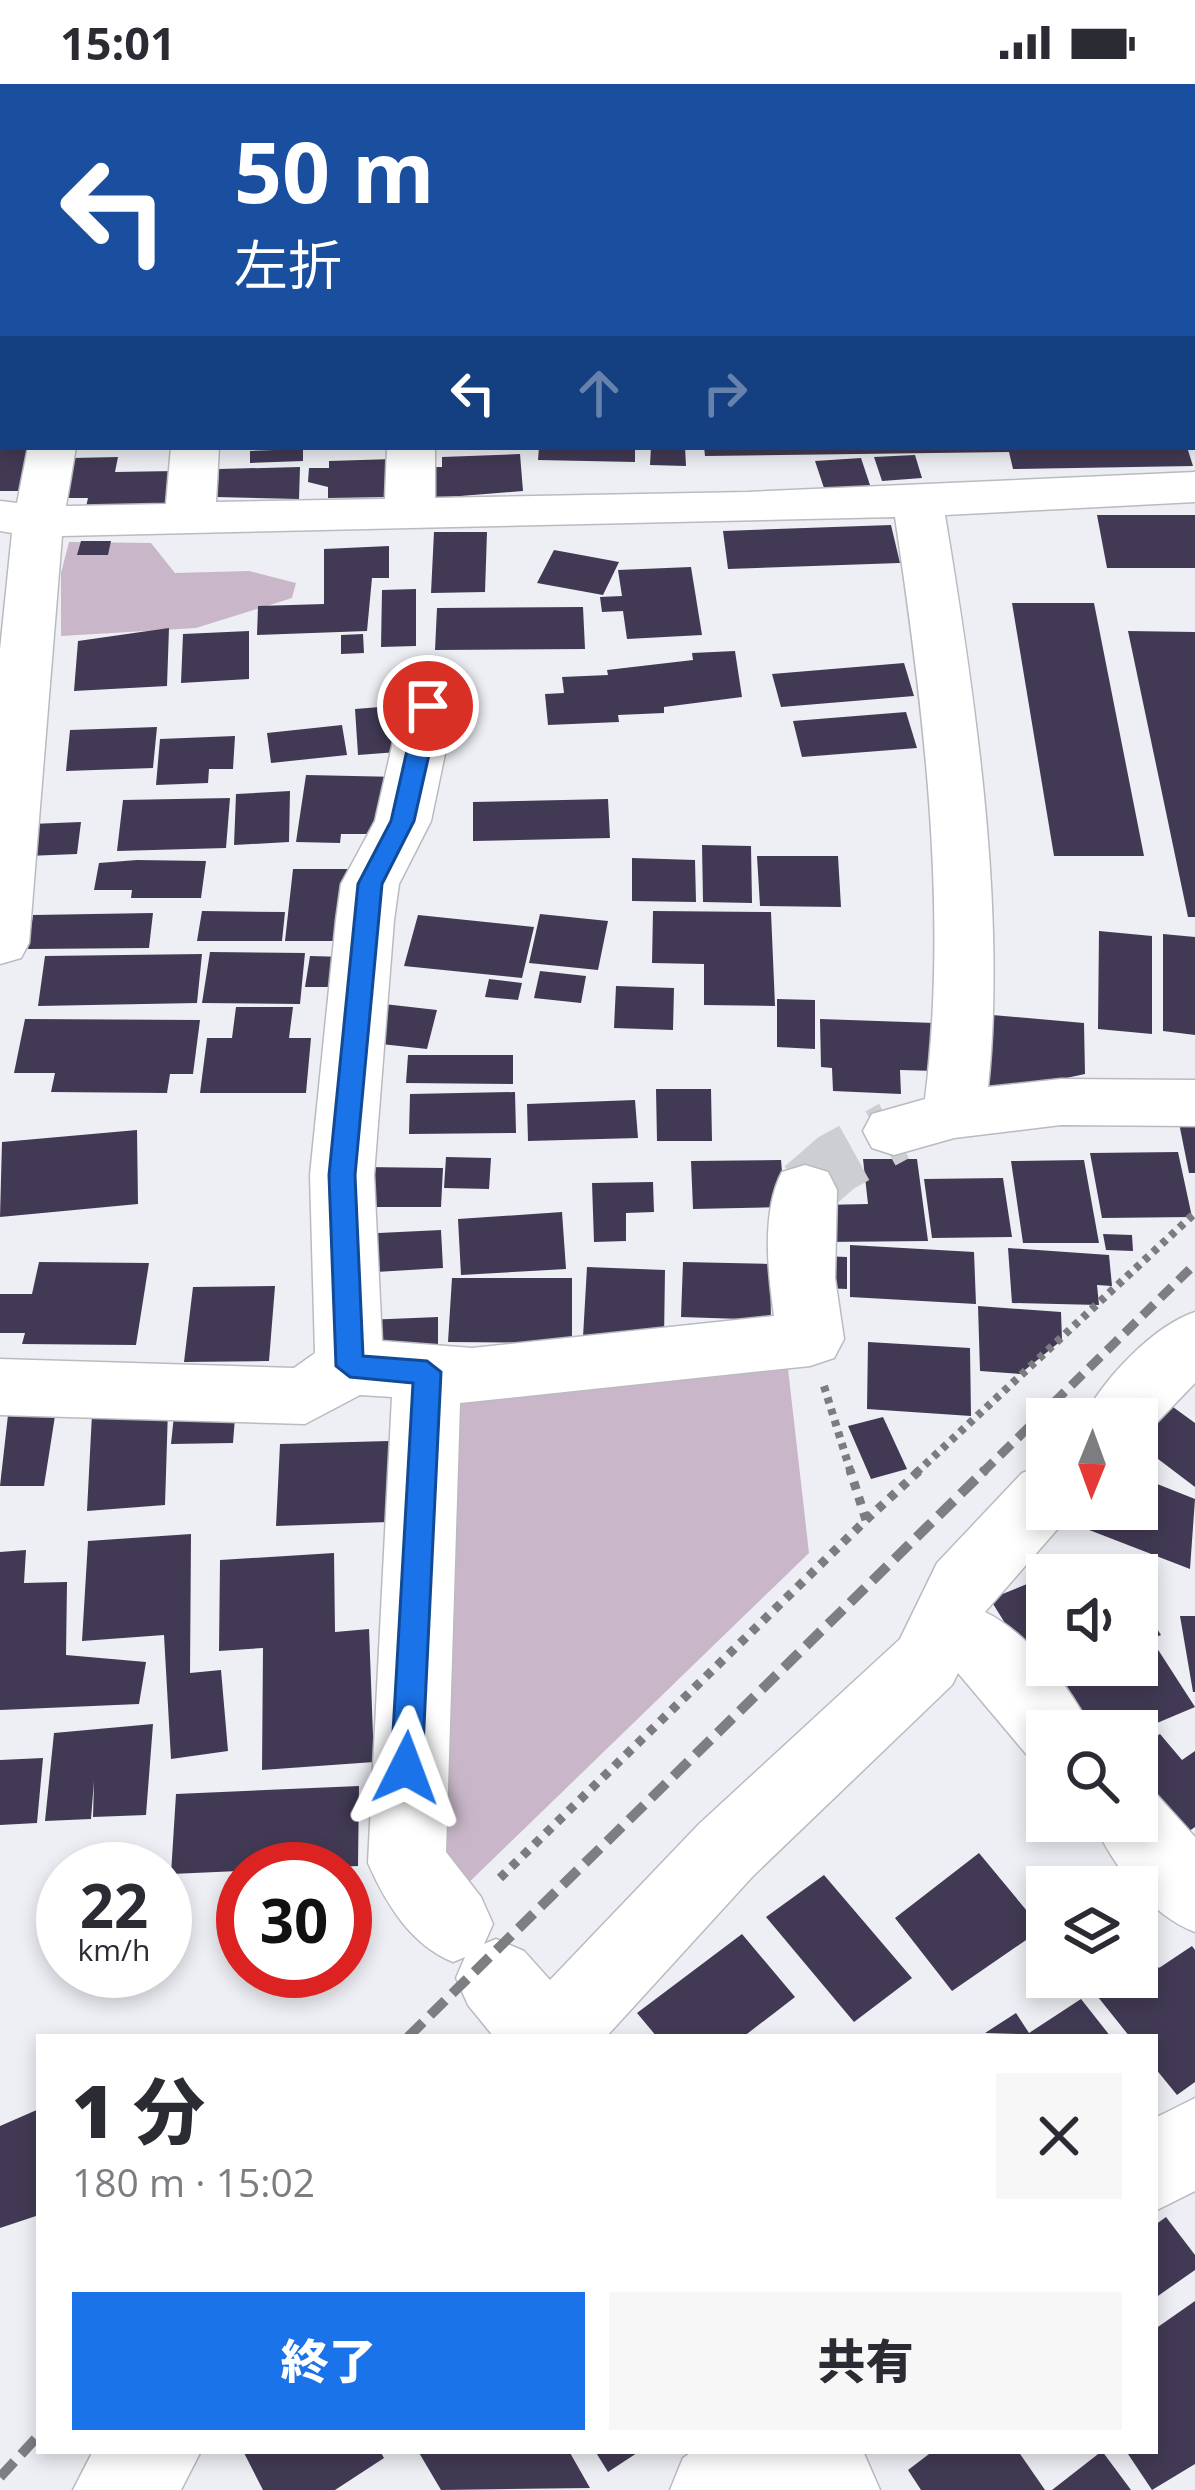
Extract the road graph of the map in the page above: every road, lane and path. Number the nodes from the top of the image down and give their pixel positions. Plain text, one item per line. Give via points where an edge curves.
1 (51, 450) edge
2 (195, 450) edge
3 (411, 450) edge
4 (1195, 487) edge
5 (918, 503) junction
6 (190, 514) junction
7 (410, 514) junction
8 (19, 519) edge
9 (428, 706) dead end
10 (6, 841) edge
11 (0, 944) edge
12 (1195, 1103) edge
13 (954, 1114) junction
14 (894, 1131) tunnel mouth
15 (806, 1190) dead end
16 (1195, 1213) edge
17 (809, 1339) junction
18 (1195, 1339) edge
19 (350, 1366) junction
20 (427, 1372) junction
21 (0, 1387) edge
22 (1137, 1398) edge
23 (1026, 1517) edge
24 (866, 1520) junction
25 (944, 1628) junction
26 (1036, 1710) edge
27 (1150, 1842) edge
28 (1195, 1894) edge
29 (475, 1951) junction
30 (546, 2034) edge
31 (552, 2034) edge
32 (1195, 2140) edge
33 (1158, 2167) edge
34 (153, 2454) edge
35 (765, 2454) edge
36 (812, 2454) edge
37 (118, 2490) edge
38 (715, 2490) edge
39 (835, 2490) edge

1 - 8 street
2 - 6 street
3 - 7 street
4 - 5 street
5 - 7 street
5 - 13 street via 936,613 961,900
6 - 7 street
6 - 8 street
8 - 10 street
9 - 19 street via 403,821 370,884 365,920 342,1175
10 - 11 street
12 - 13 street via 1061,1102
13 - 14 street
15 - 17 street
16 - 24 path
17 - 20 street via 472,1376
17 - 24 path
18 - 22 street
19 - 20 street
19 - 21 street via 305,1396
20 - 29 street via 407,1863
23 - 25 street via 962,1586
24 - 29 path
25 - 26 street via 980,1646
25 - 31 street via 926,1661 726,1850
27 - 28 street
29 - 30 street
32 - 33 street
34 - 37 street
35 - 38 street
36 - 39 street

